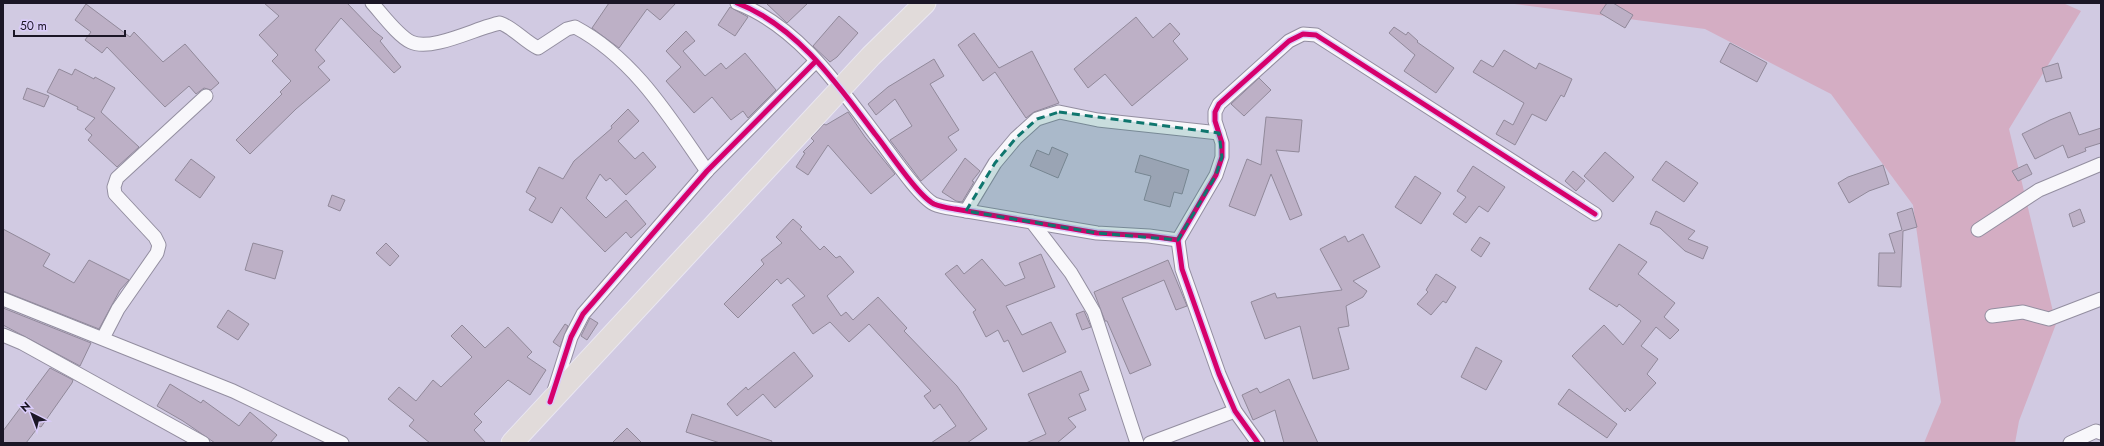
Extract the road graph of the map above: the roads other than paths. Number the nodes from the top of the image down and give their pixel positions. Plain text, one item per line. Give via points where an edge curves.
1 (372, 3) edge
2 (737, 3) edge
3 (925, 3) edge
4 (815, 62) junction
5 (841, 89) junction
6 (206, 96) dead end
7 (1219, 133) junction
8 (2101, 164) edge
9 (708, 171) junction
10 (966, 211) junction
11 (1595, 214) dead end
12 (1032, 222) junction
13 (1978, 230) dead end
14 (1178, 240) junction
15 (3, 299) edge
16 (2101, 299) edge
17 (1992, 316) dead end
18 (3, 335) edge
19 (104, 338) junction
20 (550, 402) junction
21 (1235, 411) junction
22 (2101, 433) edge
23 (203, 443) edge
24 (342, 443) edge
25 (512, 443) edge
26 (1137, 443) edge
27 (1150, 443) edge
28 (1258, 443) edge
29 (2070, 443) edge

1 - 9 street via 411,42 423,45 465,35 500,22 538,48 567,29 576,27 623,62 648,86
2 - 4 street via 791,36
3 - 5 main road
4 - 5 street
4 - 9 street
5 - 10 street via 918,189 933,204
5 - 20 main road
6 - 19 street via 117,178 115,194 155,237 158,245 157,253 118,309
7 - 10 street via 1098,120 1058,112 1037,119 1016,138 995,164
7 - 11 street via 1215,121 1215,112 1219,104 1289,41 1302,34 1316,35
7 - 14 street via 1222,157 1216,175
8 - 13 street via 2039,190
9 - 20 street via 583,314 571,337
10 - 12 street
12 - 14 street via 1097,233
12 - 26 street via 1070,273 1094,312
14 - 21 street via 1182,269 1219,374
15 - 19 street
16 - 17 street via 2049,319 2023,312
18 - 23 street
19 - 24 street via 233,391
20 - 25 main road
21 - 27 street
21 - 28 street
22 - 29 street via 2096,431

